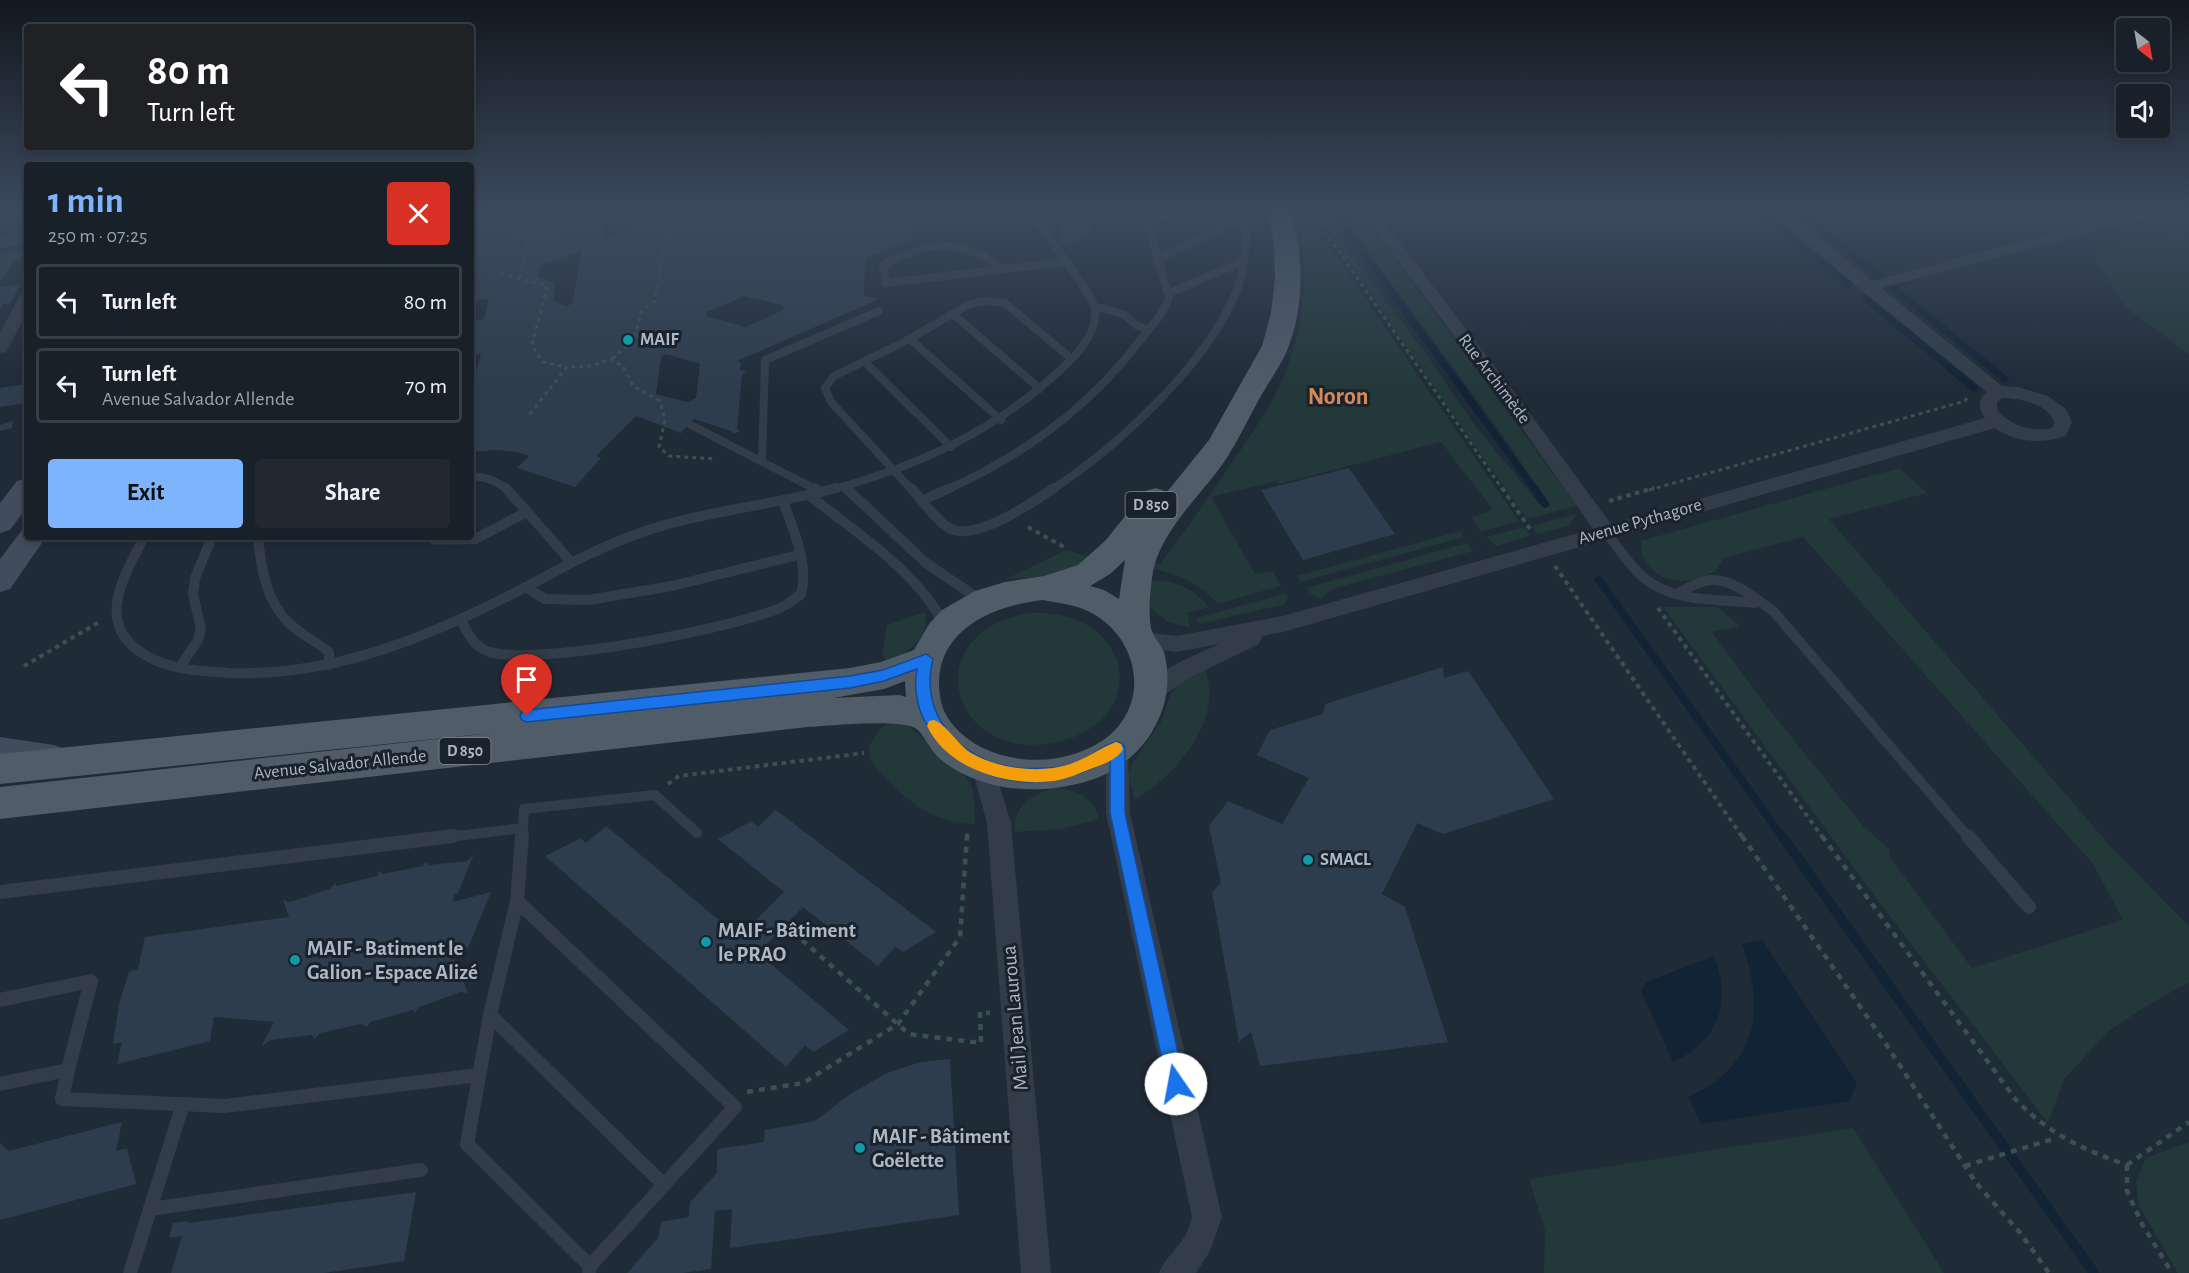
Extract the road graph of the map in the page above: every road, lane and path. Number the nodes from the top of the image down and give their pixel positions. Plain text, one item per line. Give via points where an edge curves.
1 (522, 270) edge
2 (660, 270) edge
3 (884, 270) edge
4 (992, 270) edge
5 (1072, 270) edge
6 (1162, 270) edge
7 (1222, 270) edge
8 (1242, 270) edge
9 (1286, 270) edge
10 (1352, 270) edge
11 (1413, 270) edge
12 (1847, 270) edge
13 (1930, 270) edge
14 (501, 274) dead end
15 (520, 279) junction
16 (1867, 287) junction
17 (1169, 293) junction
18 (24, 304) edge
19 (1096, 307) junction
20 (879, 311) dead end
21 (953, 314) junction
22 (1148, 330) junction
23 (910, 339) junction
24 (0, 348) edge
25 (612, 359) junction
26 (1071, 359) junction
27 (865, 362) junction
28 (567, 367) junction
29 (1040, 389) junction
30 (1962, 391) dead end
31 (1998, 392) junction
32 (1245, 399) junction
33 (530, 414) dead end
34 (1001, 420) junction
35 (1997, 421) junction
36 (689, 424) dead end
37 (951, 447) junction
38 (717, 459) dead end
39 (762, 461) junction
40 (896, 470) junction
41 (474, 476) edge
42 (844, 486) junction
43 (24, 492) edge
44 (821, 492) junction
45 (809, 495) junction
46 (922, 500) junction
47 (783, 501) junction
48 (1588, 507) junction
49 (526, 512) junction
50 (1006, 515) junction
51 (0, 523) edge
52 (1606, 532) junction
53 (474, 539) edge
54 (30, 540) edge
55 (143, 540) edge
56 (211, 540) edge
57 (258, 540) edge
58 (1064, 547) dead end
59 (1544, 549) junction
60 (798, 555) junction
61 (571, 562) junction
62 (0, 581) edge
63 (525, 587) junction
64 (1043, 588) junction
65 (1659, 588) junction
66 (1678, 594) junction
67 (982, 601) junction
68 (1758, 603) junction
69 (115, 613) junction
70 (461, 620) junction
71 (1283, 624) junction
72 (945, 627) junction
73 (1139, 634) junction
74 (926, 659) junction
75 (329, 665) junction
76 (24, 666) dead end
77 (180, 667) junction
78 (1153, 691) junction
79 (930, 719) junction
80 (1117, 748) junction
81 (0, 751) edge
82 (864, 753) dead end
83 (78, 762) junction
84 (982, 765) junction
85 (0, 769) edge
86 (655, 795) junction
87 (0, 803) edge
88 (523, 828) junction
89 (968, 829) dead end
90 (697, 833) dead end
91 (0, 892) edge
92 (517, 901) junction
93 (2029, 907) dead end
94 (793, 932) dead end
95 (0, 1000) edge
96 (490, 1015) junction
97 (1014, 1017) junction
98 (898, 1024) junction
99 (68, 1070) junction
100 (479, 1075) junction
101 (0, 1084) edge
102 (722, 1095) junction
103 (183, 1104) junction
104 (2189, 1122) edge
105 (2057, 1137) junction
106 (2127, 1165) junction
107 (1965, 1166) junction
108 (421, 1170) dead end
109 (664, 1185) junction
110 (150, 1209) junction
111 (590, 1269) edge
112 (130, 1273) edge
113 (1036, 1273) edge
114 (1174, 1273) edge
115 (2049, 1273) edge
116 (2172, 1273) edge

1 - 15 path
2 - 25 path via 655,301 642,310 634,339
3 - 4 lane via 886,283
5 - 19 lane
6 - 17 lane
7 - 17 lane
8 - 50 lane via 1239,288 1214,330 1147,412 1076,474
9 - 32 main road, D 850 via 1283,319 1266,365
10 - 59 path
11 - 48 street, Rue Archimède
12 - 16 street
13 - 16 street
14 - 15 path
15 - 28 path via 547,286 532,345 543,362
16 - 31 street
17 - 22 lane via 1168,302
18 - 24 street
19 - 22 lane via 1123,314
19 - 26 lane via 1095,323
20 - 39 lane via 765,360
21 - 23 lane
21 - 26 lane via 977,302 1001,302
21 - 29 lane
22 - 46 lane via 1103,387 1079,410 997,465
23 - 27 lane
23 - 34 lane
25 - 28 path via 591,366
25 - 38 path via 624,368 633,386 660,401 665,420 659,447 669,456
26 - 29 lane
27 - 37 lane
27 - 40 lane via 828,381 826,395
28 - 33 path
29 - 34 lane
30 - 48 path via 1967,397 1965,401
31 - 35 street via 1987,402
31 - 35 street via 2039,398 2058,412 2063,426 2053,436 2031,436
32 - 64 main road, D 850 via 1205,440 1106,559 1074,580
32 - 73 main road, D 850 via 1217,450 1153,535 1142,556 1136,575
34 - 37 lane
35 - 52 street, Avenue Pythagore
36 - 39 lane
37 - 40 lane
39 - 44 lane
40 - 42 lane
40 - 46 lane
41 - 49 lane via 503,485
42 - 44 lane
42 - 67 lane via 935,572
43 - 51 main road
44 - 45 lane
45 - 47 lane
45 - 72 lane via 925,593 940,611
46 - 50 lane via 954,531 963,533
47 - 60 lane
47 - 61 lane via 664,524
48 - 52 street, Rue Archimède
49 - 53 lane
49 - 61 lane
50 - 58 path
52 - 59 street, Avenue Pythagore
52 - 65 lane via 1639,573
54 - 62 main road
55 - 69 lane via 118,591
56 - 77 lane via 195,578 201,629
57 - 75 lane via 268,592 287,621 329,652
59 - 71 street, Avenue Pythagore
59 - 107 path via 1880,1035
60 - 63 lane via 695,581 588,600 545,599
60 - 70 lane via 803,583 801,595 791,604 702,631 612,646 496,654 479,648
61 - 63 lane
63 - 70 lane
64 - 67 main road via 1022,589
64 - 73 main road via 1095,599 1124,617
65 - 66 lane
65 - 105 path via 1655,604 1682,645 1976,1049 2034,1120
66 - 68 lane
66 - 68 lane via 1700,582 1721,581
67 - 72 main road
68 - 93 lane via 1780,618
69 - 76 path
69 - 77 lane via 119,632 140,653
70 - 75 lane via 392,648
71 - 73 street, Avenue Pythagore via 1176,644
71 - 78 street, Avenue Pythagore via 1204,660
72 - 74 main road
73 - 78 main road via 1153,670
74 - 79 main road via 922,695
74 - 83 main road, Avenue Salvador Allende / D 850 via 884,675 850,682
75 - 77 lane via 261,673
78 - 80 main road via 1137,727
79 - 84 main road via 950,746
79 - 87 main road, Avenue Salvador Allende / D 850 via 892,709 807,713
80 - 84 main road via 1087,765 1053,774 1016,775
80 - 114 street via 1118,813 1207,1217 1202,1241
81 - 83 main road
82 - 86 path via 679,776
83 - 85 main road, Avenue Salvador Allende / D 850
84 - 97 street, Mail Jean Lauroua via 999,823
86 - 88 lane via 524,808
86 - 90 lane
88 - 91 lane
88 - 92 lane
89 - 98 path via 960,937
92 - 96 lane
92 - 102 lane
94 - 98 path
95 - 99 lane via 91,981
96 - 100 lane
96 - 109 lane
97 - 98 path via 980,1012 981,1043 909,1034
97 - 113 street, Mail Jean Lauroua
98 - 102 path via 803,1083
99 - 101 lane
99 - 103 lane via 62,1099
100 - 103 lane via 224,1106
100 - 111 lane via 467,1144
102 - 109 lane via 735,1107
103 - 110 lane
104 - 106 path
105 - 106 path
105 - 107 path
106 - 116 path via 2127,1191
107 - 115 path
108 - 110 lane
109 - 111 lane
110 - 112 lane

